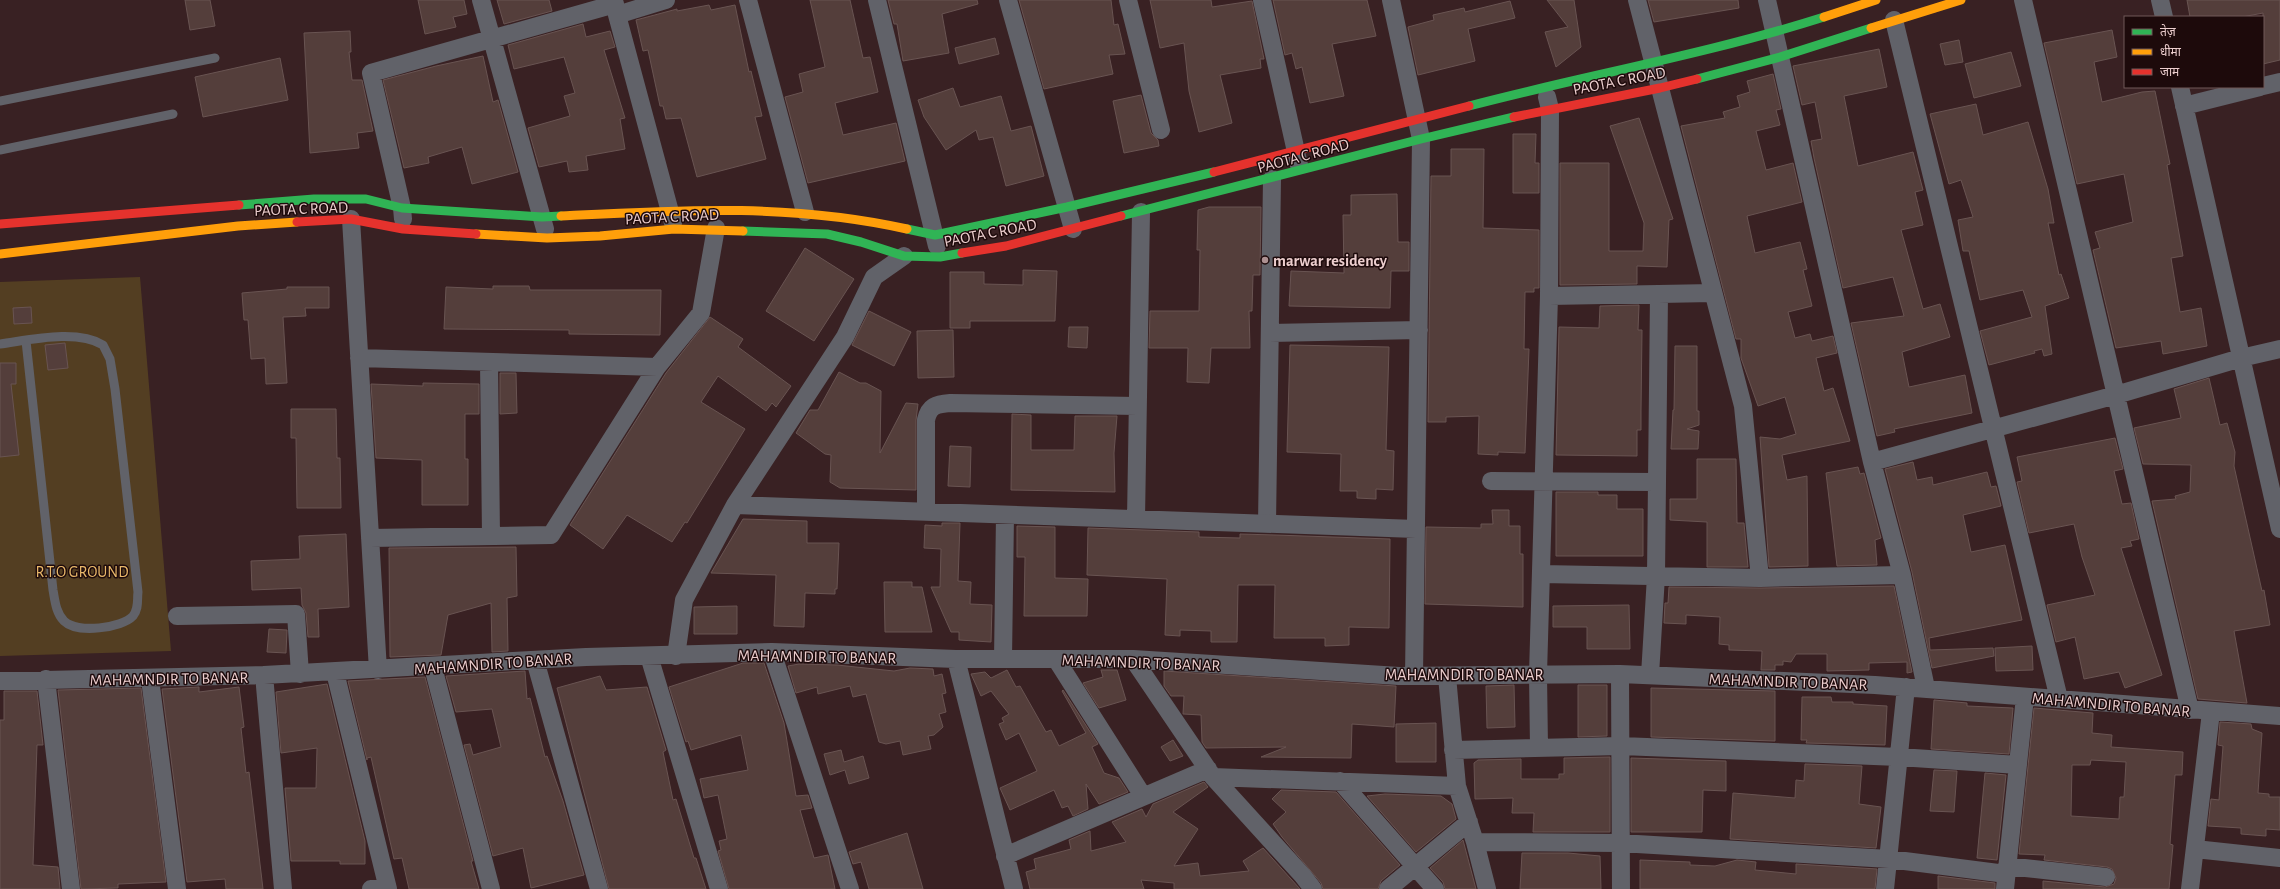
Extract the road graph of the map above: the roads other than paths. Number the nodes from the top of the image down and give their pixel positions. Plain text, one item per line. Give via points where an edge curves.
1 (481, 0) edge
2 (666, 0) edge
3 (748, 0) edge
4 (877, 0) edge
5 (1008, 0) edge
6 (1128, 0) edge
7 (1262, 0) edge
8 (1391, 0) edge
9 (1637, 0) edge
10 (1767, 0) edge
11 (1876, 0) edge
12 (1961, 0) edge
13 (2023, 0) edge
14 (2160, 0) edge
15 (615, 6) edge
16 (2164, 16) edge
17 (1894, 20) junction
18 (1774, 33) junction
19 (491, 39) junction
20 (1780, 56) junction
21 (215, 58) dead end
22 (1653, 64) junction
23 (2280, 82) edge
24 (1544, 86) junction
25 (2264, 86) edge
26 (1660, 88) junction
27 (2180, 88) edge
28 (2256, 88) edge
29 (0, 101) edge
30 (2184, 106) junction
31 (1550, 109) junction
32 (172, 114) dead end
33 (1417, 119) junction
34 (1161, 130) dead end
35 (1421, 139) junction
36 (0, 150) edge
37 (1296, 152) junction
38 (1300, 172) junction
39 (1272, 179) junction
40 (1067, 207) junction
41 (402, 208) junction
42 (671, 210) junction
43 (805, 212) junction
44 (1141, 212) junction
45 (542, 217) junction
46 (351, 219) junction
47 (0, 224) edge
48 (716, 228) junction
49 (403, 229) junction
50 (674, 229) junction
51 (1073, 229) junction
52 (935, 235) junction
53 (546, 238) junction
54 (0, 254) edge
55 (904, 256) junction
56 (940, 257) junction
57 (1713, 293) junction
58 (1659, 294) junction
59 (1548, 296) junction
60 (1419, 330) junction
61 (1270, 333) junction
62 (26, 341) junction
63 (0, 344) edge
64 (2280, 350) edge
65 (359, 358) junction
66 (2241, 358) junction
67 (488, 362) junction
68 (657, 367) junction
69 (2116, 395) junction
70 (1138, 406) junction
71 (1992, 429) junction
72 (1872, 462) junction
73 (1491, 481) dead end
74 (1657, 482) junction
75 (1543, 483) junction
76 (735, 505) junction
77 (926, 512) junction
78 (1005, 515) junction
79 (1136, 519) junction
80 (1267, 524) junction
81 (1416, 529) junction
82 (2280, 529) edge
83 (491, 536) junction
84 (370, 538) junction
85 (1541, 574) junction
86 (1902, 575) junction
87 (1656, 576) junction
88 (1760, 578) junction
89 (177, 616) dead end
90 (772, 652) junction
91 (649, 656) junction
92 (676, 656) junction
93 (956, 659) junction
94 (1003, 659) junction
95 (1056, 659) junction
96 (1132, 659) junction
97 (535, 660) junction
98 (433, 668) junction
99 (378, 670) junction
100 (335, 672) junction
101 (300, 674) junction
102 (1538, 674) junction
103 (1620, 674) junction
104 (264, 675) junction
105 (1650, 675) junction
106 (1414, 676) junction
107 (1447, 676) junction
108 (46, 679) junction
109 (150, 679) junction
110 (0, 681) edge
111 (1906, 687) junction
112 (1926, 688) junction
113 (2026, 697) junction
114 (2059, 700) junction
115 (2190, 710) junction
116 (2211, 712) junction
117 (2280, 716) edge
118 (1621, 746) junction
119 (1539, 748) junction
120 (1454, 750) junction
121 (1899, 757) junction
122 (2018, 765) junction
123 (1210, 773) junction
124 (1340, 782) junction
125 (1457, 786) junction
126 (1144, 796) junction
127 (1469, 822) junction
128 (1475, 842) junction
129 (1620, 843) junction
130 (2195, 849) junction
131 (1005, 856) junction
132 (2280, 858) edge
133 (1889, 859) junction
134 (1415, 866) junction
135 (2006, 876) edge
136 (2106, 877) dead end
137 (71, 889) edge
138 (177, 889) edge
139 (283, 889) edge
140 (382, 889) edge
141 (491, 889) edge
142 (598, 889) edge
143 (719, 889) edge
144 (850, 889) edge
145 (1014, 889) edge
146 (1313, 889) edge
147 (1388, 889) edge
148 (1435, 889) edge
149 (1486, 889) edge
150 (1621, 889) edge
151 (1886, 889) edge
152 (2190, 889) edge

1 - 19 street
2 - 15 street
3 - 43 street
4 - 52 street
5 - 40 street
6 - 34 street
7 - 37 street
8 - 33 street
9 - 22 street
10 - 18 street
11 - 18 street
12 - 17 street, PAOTA C ROAD
13 - 69 street
14 - 16 street
15 - 19 street
15 - 42 street
17 - 20 street, PAOTA C ROAD
17 - 71 street
18 - 20 street
18 - 22 street
19 - 41 street via 371,73
19 - 45 street
20 - 26 street, PAOTA C ROAD
20 - 72 street
21 - 29 lane
22 - 24 street
22 - 26 street
23 - 25 street
24 - 31 street
24 - 33 street
26 - 31 street, PAOTA C ROAD
26 - 57 street
27 - 30 street
28 - 30 street
30 - 66 street
31 - 35 street, PAOTA C ROAD
31 - 59 street
32 - 36 lane
33 - 35 street
33 - 37 street
35 - 38 street, PAOTA C ROAD
35 - 60 street
37 - 38 street
37 - 40 street
38 - 39 street, PAOTA C ROAD
39 - 44 street, PAOTA C ROAD
39 - 61 street
40 - 51 street
40 - 52 street
41 - 45 street
41 - 47 street via 366,199 314,198
41 - 49 street
42 - 43 street
42 - 45 street
42 - 50 street
43 - 52 street via 855,217
44 - 51 street, PAOTA C ROAD
44 - 70 street
45 - 53 street
46 - 49 street, PAOTA C ROAD
46 - 54 street, PAOTA C ROAD via 238,226
46 - 65 street
48 - 50 street, PAOTA C ROAD
48 - 55 street, PAOTA C ROAD via 828,234
48 - 68 street via 701,313
49 - 53 street, PAOTA C ROAD
50 - 53 street, PAOTA C ROAD
51 - 56 street, PAOTA C ROAD via 1006,246
52 - 56 street
55 - 56 street, PAOTA C ROAD
55 - 76 street via 874,276 845,337
57 - 58 street
57 - 88 street via 1743,406
58 - 59 street
58 - 74 street
59 - 75 street
60 - 61 street
60 - 81 street
61 - 80 street
62 - 62 lane via 53,590 58,611 66,623 80,628 105,627 127,621 137,608 138,592 110,359 103,345 87,337
62 - 63 lane
64 - 66 street
65 - 67 street
65 - 84 street
66 - 69 street
66 - 82 street
67 - 68 street
67 - 83 street
68 - 83 street via 551,536
69 - 71 street
69 - 115 street
70 - 77 street via 950,403 932,406 926,420
70 - 79 street
71 - 72 street
71 - 114 street
72 - 86 street
73 - 75 street
74 - 75 street
74 - 87 street
75 - 85 street
76 - 77 street
76 - 92 street via 684,600
77 - 78 street
78 - 79 street
78 - 94 street
79 - 80 street
80 - 81 street
81 - 106 street
83 - 84 street
84 - 99 street
85 - 87 street
85 - 102 street
86 - 88 street
86 - 112 street
87 - 88 street
87 - 105 street
89 - 101 street via 296,614
90 - 92 street, MAHAMNDIR TO BANAR
90 - 93 street, MAHAMNDIR TO BANAR
90 - 144 street
91 - 92 street, MAHAMNDIR TO BANAR
91 - 97 street, MAHAMNDIR TO BANAR
91 - 143 street
93 - 94 street, MAHAMNDIR TO BANAR
93 - 131 street
94 - 95 street, MAHAMNDIR TO BANAR
95 - 96 street, MAHAMNDIR TO BANAR
95 - 126 street
96 - 106 street, MAHAMNDIR TO BANAR
96 - 123 street
97 - 98 street, MAHAMNDIR TO BANAR
97 - 142 street
98 - 99 street, MAHAMNDIR TO BANAR
98 - 141 street
99 - 100 street, MAHAMNDIR TO BANAR
100 - 101 street, MAHAMNDIR TO BANAR
100 - 140 street
101 - 104 street, MAHAMNDIR TO BANAR
102 - 103 street, MAHAMNDIR TO BANAR
102 - 107 street, MAHAMNDIR TO BANAR
102 - 119 street
103 - 105 street, MAHAMNDIR TO BANAR
103 - 118 street
104 - 109 street, MAHAMNDIR TO BANAR
104 - 139 street
105 - 111 street, MAHAMNDIR TO BANAR
106 - 107 street, MAHAMNDIR TO BANAR
107 - 120 street
108 - 109 street, MAHAMNDIR TO BANAR
108 - 110 street, MAHAMNDIR TO BANAR
108 - 137 street
109 - 138 street
111 - 112 street, MAHAMNDIR TO BANAR
111 - 121 street
112 - 113 street, MAHAMNDIR TO BANAR
113 - 114 street, MAHAMNDIR TO BANAR
113 - 122 street
114 - 115 street, MAHAMNDIR TO BANAR
115 - 116 street, MAHAMNDIR TO BANAR
116 - 117 street, MAHAMNDIR TO BANAR
116 - 130 street
118 - 119 street
118 - 121 street
118 - 129 street
119 - 120 street
120 - 125 street
121 - 122 street
121 - 133 street
122 - 135 street
123 - 124 street
123 - 126 street
123 - 146 street
124 - 125 street
124 - 134 street
125 - 127 street
126 - 131 street
127 - 128 street
127 - 134 street
128 - 129 street
128 - 149 street
129 - 133 street
129 - 150 street
130 - 132 street
130 - 152 street
131 - 145 street
133 - 135 street
133 - 151 street
134 - 147 street
134 - 148 street
135 - 136 street

